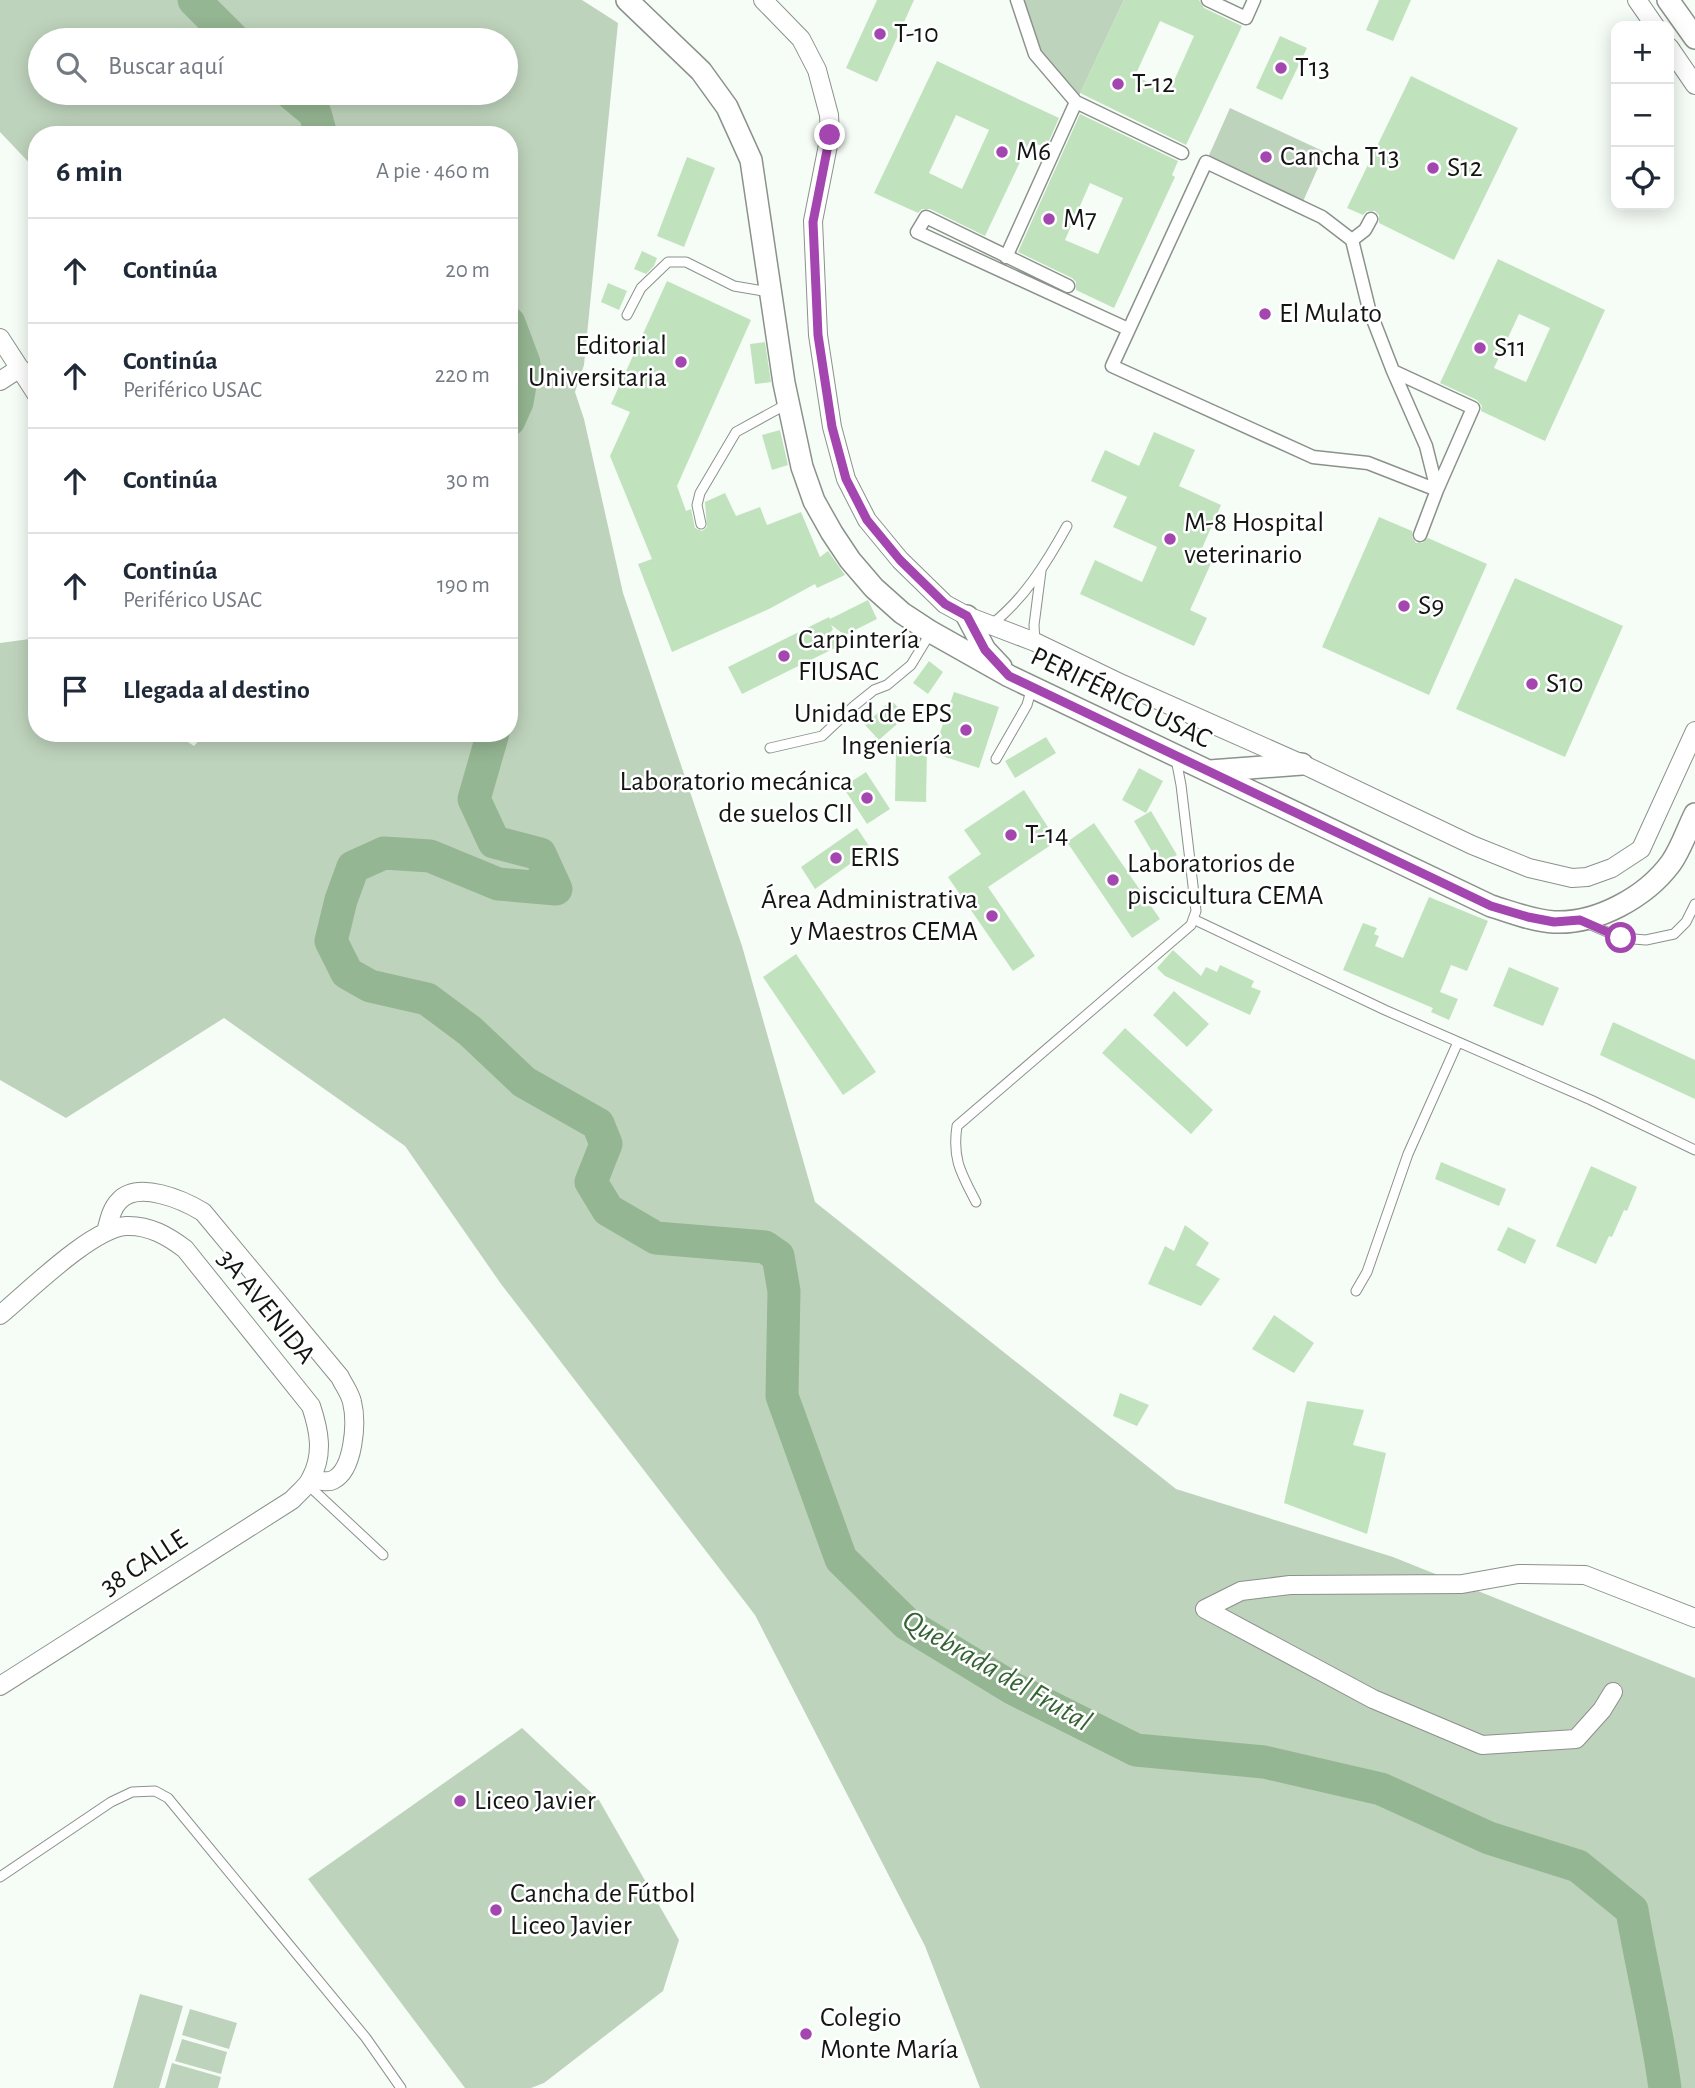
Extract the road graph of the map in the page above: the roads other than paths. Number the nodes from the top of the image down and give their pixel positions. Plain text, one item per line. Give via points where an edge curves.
1 (627, 0) edge
2 (1017, 0) edge
3 (1208, 0) edge
4 (1254, 0) edge
5 (1637, 0) edge
6 (1668, 0) edge
7 (769, 5) edge
8 (1652, 21) edge
9 (1695, 38) edge
10 (1674, 54) edge
11 (1695, 85) edge
12 (1076, 102) junction
13 (1182, 153) dead end
14 (1371, 219) dead end
15 (1352, 240) junction
16 (1006, 257) junction
17 (1068, 286) dead end
18 (770, 292) junction
19 (627, 314) dead end
20 (1128, 329) junction
21 (0, 338) edge
22 (20, 369) junction
23 (1393, 371) junction
24 (0, 381) edge
25 (28, 381) edge
26 (788, 403) junction
27 (1437, 490) junction
28 (701, 524) dead end
29 (1067, 526) dead end
30 (1420, 535) dead end
31 (1041, 570) junction
32 (967, 616) junction
33 (992, 624) junction
34 (931, 632) junction
35 (1035, 642) junction
36 (1009, 676) junction
37 (1032, 687) junction
38 (1695, 731) edge
39 (770, 748) dead end
40 (1175, 755) junction
41 (996, 759) dead end
42 (1302, 764) junction
43 (1208, 771) junction
44 (1695, 814) edge
45 (1695, 904) edge
46 (1193, 919) junction
47 (1580, 920) junction
48 (1690, 922) edge
49 (1458, 1042) junction
50 (1695, 1150) edge
51 (976, 1202) dead end
52 (106, 1232) junction
53 (1356, 1292) dead end
54 (0, 1315) edge
55 (309, 1481) junction
56 (383, 1555) dead end
57 (1695, 1618) edge
58 (0, 1686) edge
59 (1613, 1692) dead end
60 (0, 1877) edge
61 (401, 2088) edge

1 - 18 street, PERIFÉRICO USAC via 701,71 727,107 751,160
2 - 12 street via 1035,54
3 - 4 street via 1246,18
5 - 8 street
6 - 9 street
7 - 32 street, PERIFÉRICO USAC via 801,39 817,70 829,115 830,135 813,222 818,335 832,427 846,479 867,520 900,560 945,604
10 - 11 street
12 - 13 street
12 - 16 street
14 - 15 street
15 - 20 street via 1322,217 1206,162
15 - 23 street via 1369,309
16 - 17 street
16 - 20 street via 926,217 917,232
18 - 19 lane via 734,286 686,262 668,262 641,288
18 - 26 street, PERIFÉRICO USAC
20 - 27 street via 1112,366 1313,457 1368,464
21 - 22 street
22 - 24 street
22 - 25 street
23 - 27 street via 1426,446
23 - 27 street via 1474,408
26 - 28 lane via 736,432 700,493
26 - 34 street, PERIFÉRICO USAC via 802,467 831,533 874,588
27 - 30 street
29 - 31 lane
31 - 33 lane via 1009,611
31 - 35 lane
32 - 33 street, PERIFÉRICO USAC
32 - 36 street via 985,650
33 - 35 street, PERIFÉRICO USAC
34 - 36 street, PERIFÉRICO USAC
34 - 39 lane via 911,665 874,690 822,736
35 - 42 street, PERIFÉRICO USAC
36 - 37 street, PERIFÉRICO USAC
37 - 40 street, PERIFÉRICO USAC
37 - 41 lane via 1027,705
38 - 42 street, PERIFÉRICO USAC via 1641,849 1603,872 1572,878 1529,868 1472,845
40 - 43 street, PERIFÉRICO USAC
40 - 46 lane via 1196,911
42 - 43 street
43 - 47 street, PERIFÉRICO USAC via 1491,906 1554,922
44 - 47 street, PERIFÉRICO USAC via 1672,861 1654,884 1631,901
45 - 48 lane
46 - 49 lane
46 - 51 lane via 957,1126 958,1169
47 - 48 lane via 1621,938 1646,940 1674,934
49 - 50 lane
49 - 53 lane via 1408,1154
52 - 54 street
52 - 55 street, 3A AVENIDA via 125,1226 146,1228 185,1249 311,1406 319,1451
52 - 55 street via 120,1198 139,1192 187,1202 203,1212 340,1377 352,1402 349,1461 330,1482
55 - 56 lane
55 - 58 street, 38 CALLE via 292,1500
57 - 59 street via 1584,1575 1518,1574 1462,1584 1290,1585 1241,1591 1205,1609 1373,1699 1482,1745 1576,1739
60 - 61 lane via 111,1802 132,1792 155,1791 168,1798 366,2038

